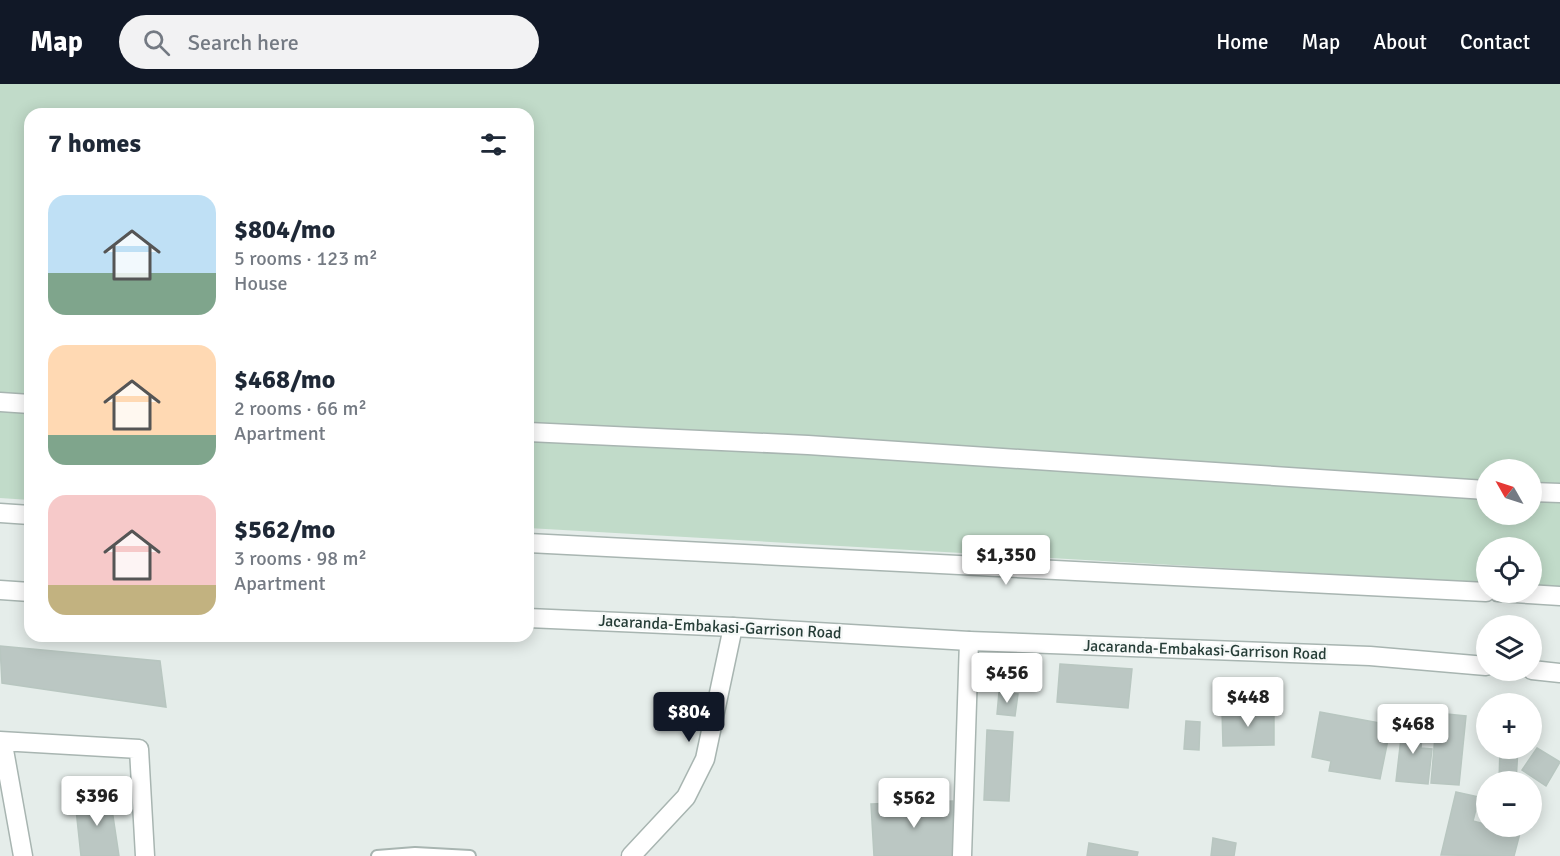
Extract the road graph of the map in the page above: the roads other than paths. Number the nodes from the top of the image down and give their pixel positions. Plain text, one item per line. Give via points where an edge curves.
1 (0, 402) edge
2 (24, 404) edge
3 (534, 432) edge
4 (1476, 489) edge
5 (1542, 493) edge
6 (1560, 494) edge
7 (0, 513) edge
8 (24, 514) edge
9 (534, 543) edge
10 (0, 590) edge
11 (1476, 591) edge
12 (24, 592) edge
13 (1542, 595) edge
14 (1560, 596) edge
15 (534, 618) edge
16 (733, 627) junction
17 (969, 641) junction
18 (1476, 665) edge
19 (1542, 671) edge
20 (1560, 673) edge
21 (0, 741) edge
22 (0, 746) edge
23 (23, 856) edge
24 (145, 856) edge
25 (377, 856) edge
26 (470, 856) edge
27 (631, 856) edge
28 (962, 856) edge

1 - 2 street
3 - 4 street via 808,445
5 - 6 street
7 - 8 street
9 - 11 street
10 - 12 street
13 - 14 street
15 - 16 street, Jacaranda-Embakasi-Garrison Road
16 - 17 street, Jacaranda-Embakasi-Garrison Road
16 - 27 street via 705,759 686,797
17 - 18 street, Jacaranda-Embakasi-Garrison Road via 1370,656
17 - 28 street
19 - 20 street
21 - 24 street via 139,749
22 - 23 street via 4,750
25 - 26 lane

